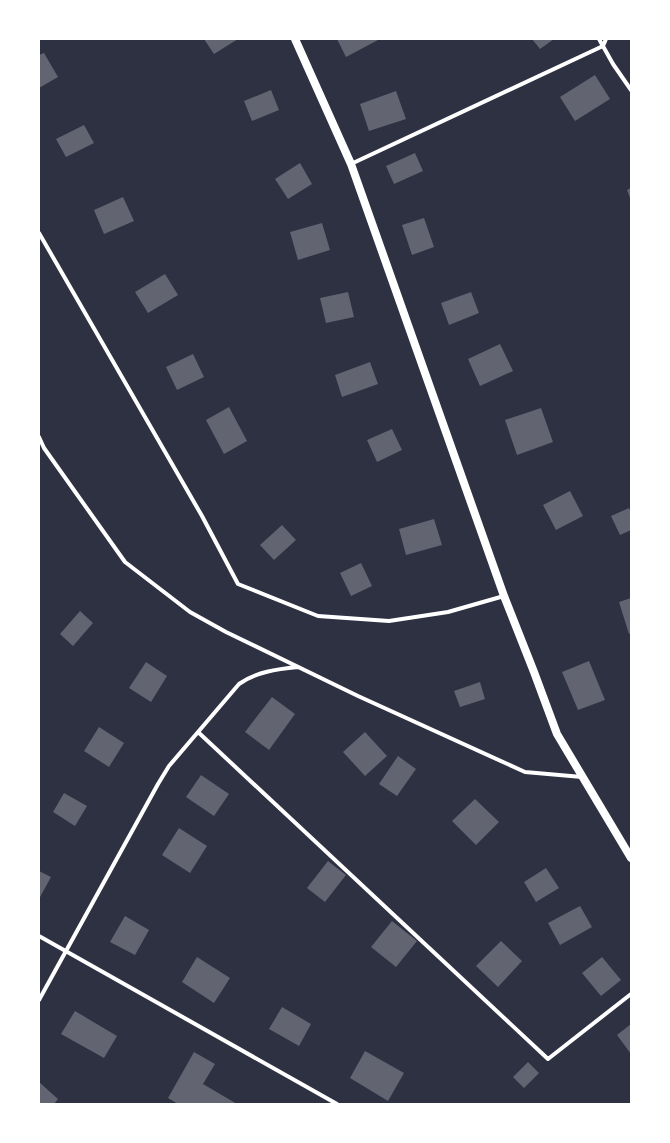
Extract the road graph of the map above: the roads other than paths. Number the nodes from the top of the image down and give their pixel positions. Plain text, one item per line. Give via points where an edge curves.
1 (295, 39) edge
2 (599, 39) edge
3 (606, 39) edge
4 (603, 46) junction
5 (631, 90) edge
6 (351, 164) junction
7 (39, 233) edge
8 (39, 437) edge
9 (504, 596) junction
10 (298, 667) junction
11 (198, 732) junction
12 (582, 777) junction
13 (631, 858) edge
14 (39, 936) edge
15 (66, 951) junction
16 (631, 994) edge
17 (39, 1000) edge
18 (337, 1104) edge

1 - 6 main road
2 - 4 street
3 - 4 street
4 - 5 street
4 - 6 street
6 - 9 main road
7 - 9 street via 202,516 238,584 318,616 388,621 448,612
8 - 10 street via 44,448 125,562 190,612
9 - 12 main road via 557,734
10 - 11 street via 279,669 248,678 239,684
10 - 12 street via 525,772
11 - 15 street via 169,766 158,784
11 - 16 street via 548,1059
12 - 13 main road
14 - 15 street
15 - 17 street
15 - 18 street

